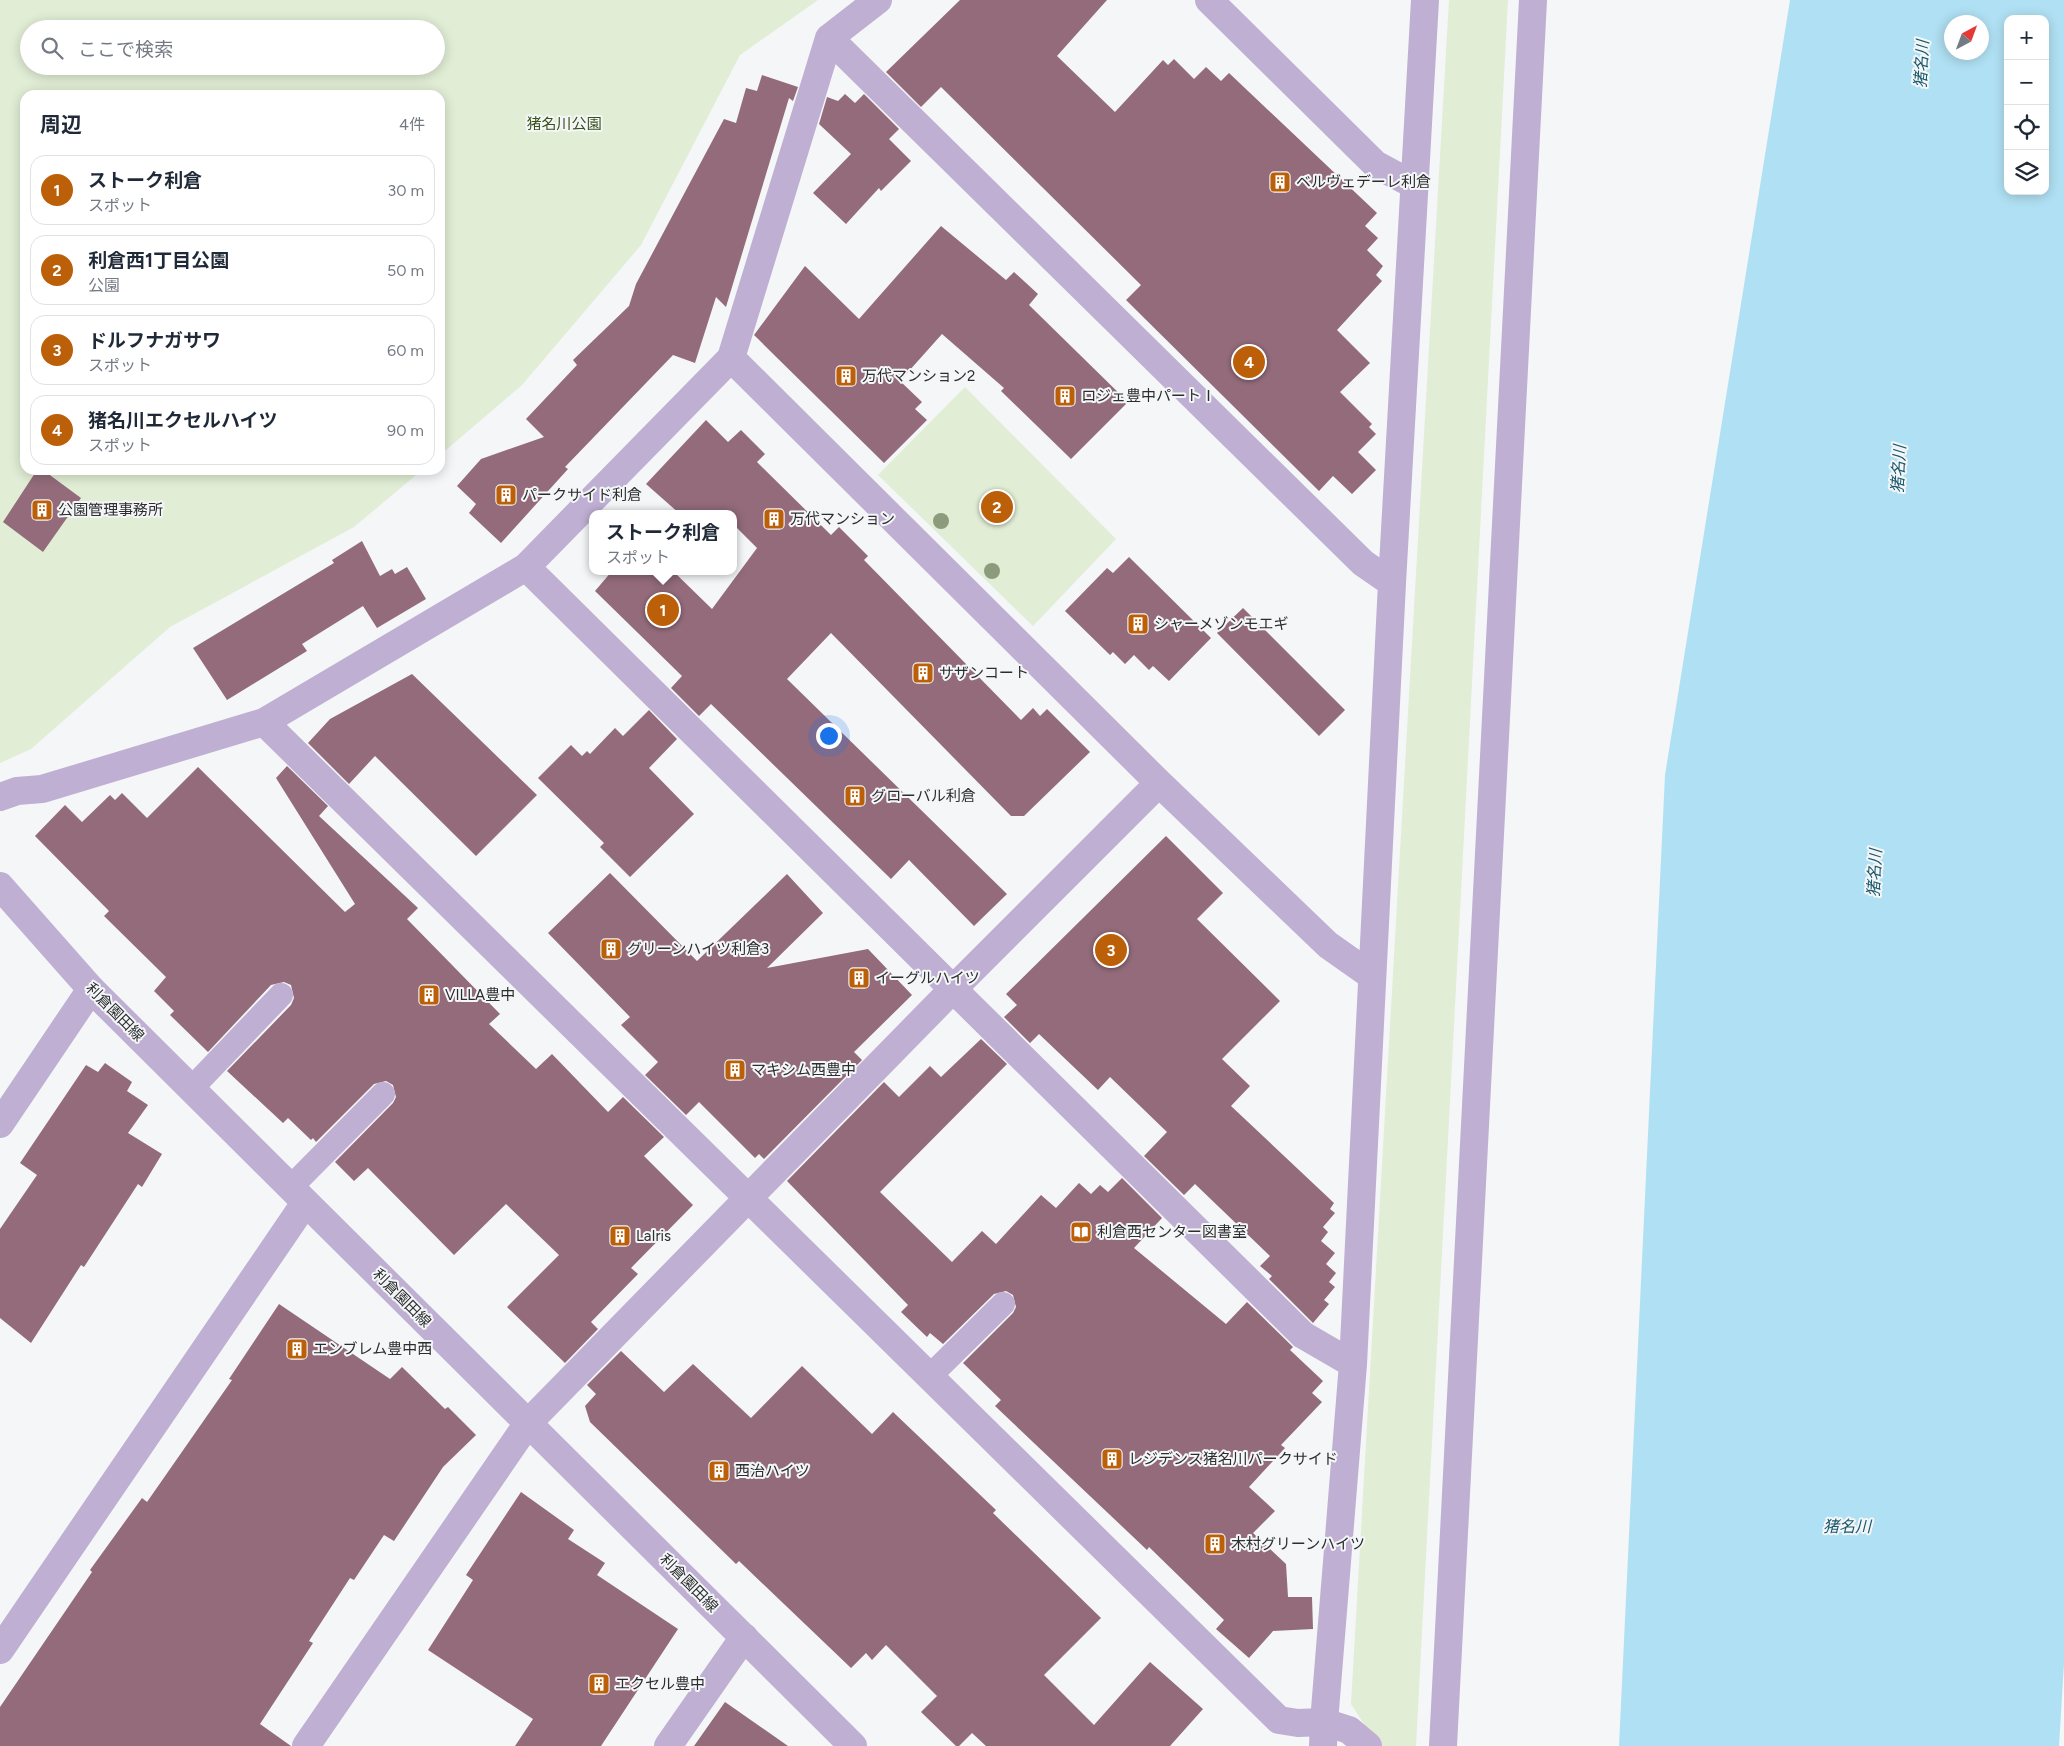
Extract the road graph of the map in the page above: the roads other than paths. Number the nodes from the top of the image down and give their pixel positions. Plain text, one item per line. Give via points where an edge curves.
1 (878, 0) edge
2 (1209, 0) edge
3 (1425, 0) edge
4 (1533, 0) edge
5 (829, 38) junction
6 (1414, 185) junction
7 (731, 358) junction
8 (526, 567) junction
9 (1392, 583) junction
10 (264, 722) junction
11 (1159, 782) junction
12 (0, 797) edge
13 (0, 886) edge
14 (1372, 976) junction
15 (91, 989) junction
16 (953, 989) junction
17 (281, 995) dead end
18 (191, 1089) junction
19 (383, 1094) dead end
20 (0, 1124) edge
21 (298, 1195) junction
22 (750, 1198) junction
23 (1003, 1304) dead end
24 (1353, 1364) junction
25 (930, 1376) junction
26 (528, 1423) junction
27 (744, 1637) junction
28 (0, 1650) edge
29 (1323, 1734) edge
30 (306, 1746) edge
31 (668, 1746) edge
32 (853, 1746) edge
33 (1368, 1746) edge
34 (1443, 1746) edge

1 - 5 street
2 - 6 street via 1376,164
3 - 6 street
4 - 34 street
5 - 7 street
5 - 9 street via 1363,563
6 - 9 street
7 - 8 street
7 - 11 street
8 - 10 street
8 - 16 street
9 - 14 street
10 - 12 street via 42,789 17,791
10 - 22 street
11 - 14 street via 1328,945
11 - 16 street
13 - 15 street, 利倉園田線
14 - 24 street
15 - 18 street, 利倉園田線
15 - 20 street
16 - 22 street
16 - 24 street via 1303,1335
17 - 18 lane
18 - 21 street, 利倉園田線
19 - 21 lane
21 - 26 street, 利倉園田線
21 - 28 street
22 - 25 street
22 - 26 street
23 - 25 lane
24 - 29 street
25 - 29 street via 1279,1720 1298,1723
26 - 27 street, 利倉園田線
26 - 30 street
27 - 31 street
27 - 32 street, 利倉園田線
29 - 33 street via 1349,1730

